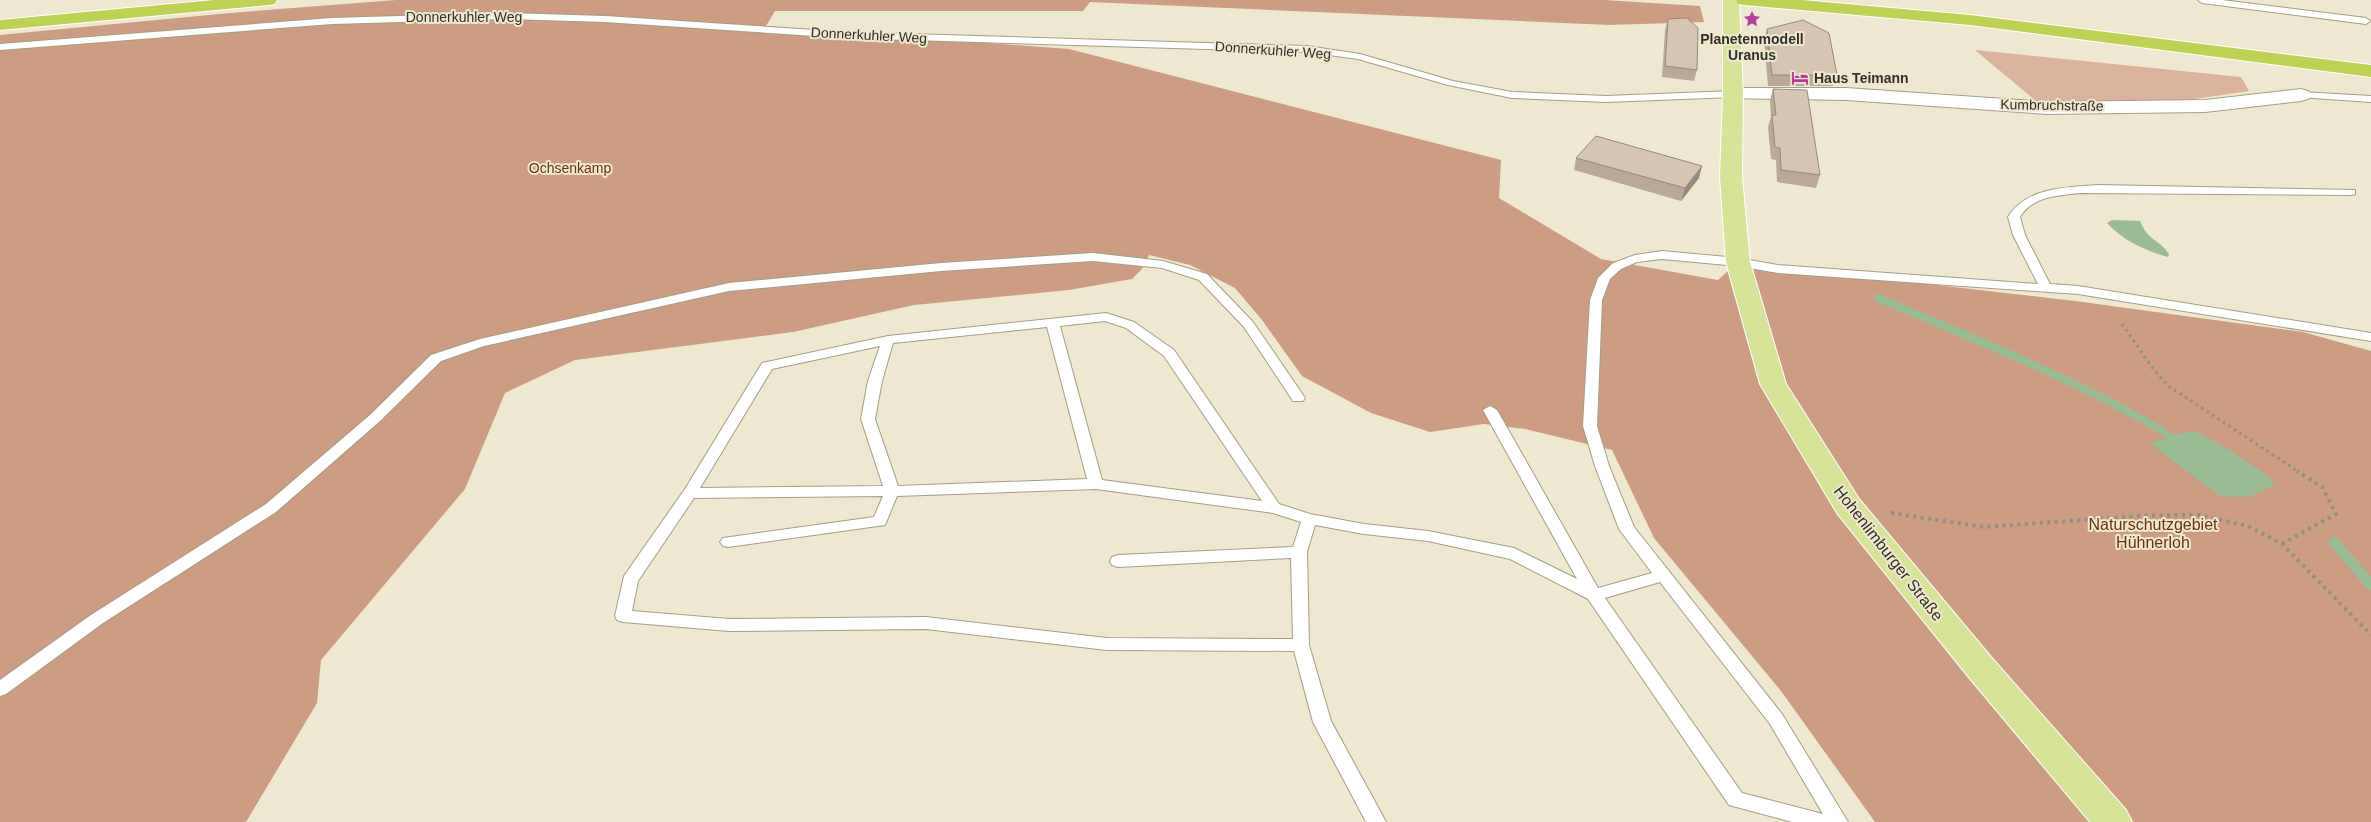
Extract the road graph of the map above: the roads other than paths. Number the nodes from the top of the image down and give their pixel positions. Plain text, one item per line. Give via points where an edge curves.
1 (107, 0) edge
2 (269, 0) edge
3 (1731, 0) edge
4 (1744, 0) edge
5 (1911, 0) edge
6 (2202, 0) edge
7 (0, 10) edge
8 (2366, 21) dead end
9 (0, 25) edge
10 (0, 47) edge
11 (2371, 55) edge
12 (2371, 71) edge
13 (1733, 94) junction
14 (2301, 95) joint
15 (2371, 99) edge
16 (2351, 192) dead end
17 (1738, 262) junction
18 (2046, 288) junction
19 (1053, 324) junction
20 (2371, 337) edge
21 (888, 340) junction
22 (1298, 398) dead end
23 (1490, 410) dead end
24 (1096, 484) junction
25 (892, 491) junction
26 (690, 493) junction
27 (1274, 508) junction
28 (1309, 519) junction
29 (728, 542) dead end
30 (1299, 552) junction
31 (1118, 561) dead end
32 (1664, 575) junction
33 (1594, 595) junction
34 (1301, 645) junction
35 (0, 689) edge
36 (1376, 822) edge
37 (1823, 822) edge
38 (1838, 822) edge
39 (2113, 822) edge

1 - 7 highway
2 - 9 highway
3 - 13 main road, Hohenlimburger Straße
4 - 12 highway via 1970,20
5 - 11 highway via 2201,32
6 - 8 lane
10 - 13 lane, Donnerkuhler Weg via 332,21 513,16 844,35 1307,49 1365,58 1405,72 1480,90 1542,98 1608,100
13 - 14 street, Kumbruchstraße via 1846,94 2047,108 2205,106
13 - 17 main road, Hohenlimburger Straße via 1731,177
14 - 15 lane, Kumbruchstraße
16 - 18 lane via 2121,188 2081,189 2047,195 2026,202 2014,217 2019,235
17 - 18 lane via 1778,269
17 - 32 lane via 1662,255 1635,259 1617,266 1604,278 1596,300 1590,426 1627,529
17 - 39 main road, Hohenlimburger Straße via 1773,384 1848,506
18 - 20 lane via 2078,290
19 - 21 lane
19 - 24 lane
19 - 27 lane via 1106,317 1130,325 1169,353
21 - 25 lane via 875,381 868,419
21 - 26 lane via 766,366
22 - 35 lane via 1250,324 1203,277 1164,265 1093,257 941,267 719,289 480,344 436,358 375,418 271,508 97,619
23 - 33 lane
24 - 25 lane
24 - 27 lane
25 - 26 lane
25 - 29 lane via 880,521
26 - 34 lane via 630,580 622,616 728,625 926,623 1107,644
27 - 28 lane
28 - 30 lane
28 - 33 lane via 1364,530 1428,536 1514,554
30 - 31 lane
30 - 34 lane
32 - 33 lane
32 - 38 lane via 1776,719
33 - 37 lane via 1736,799
34 - 36 lane via 1322,722

